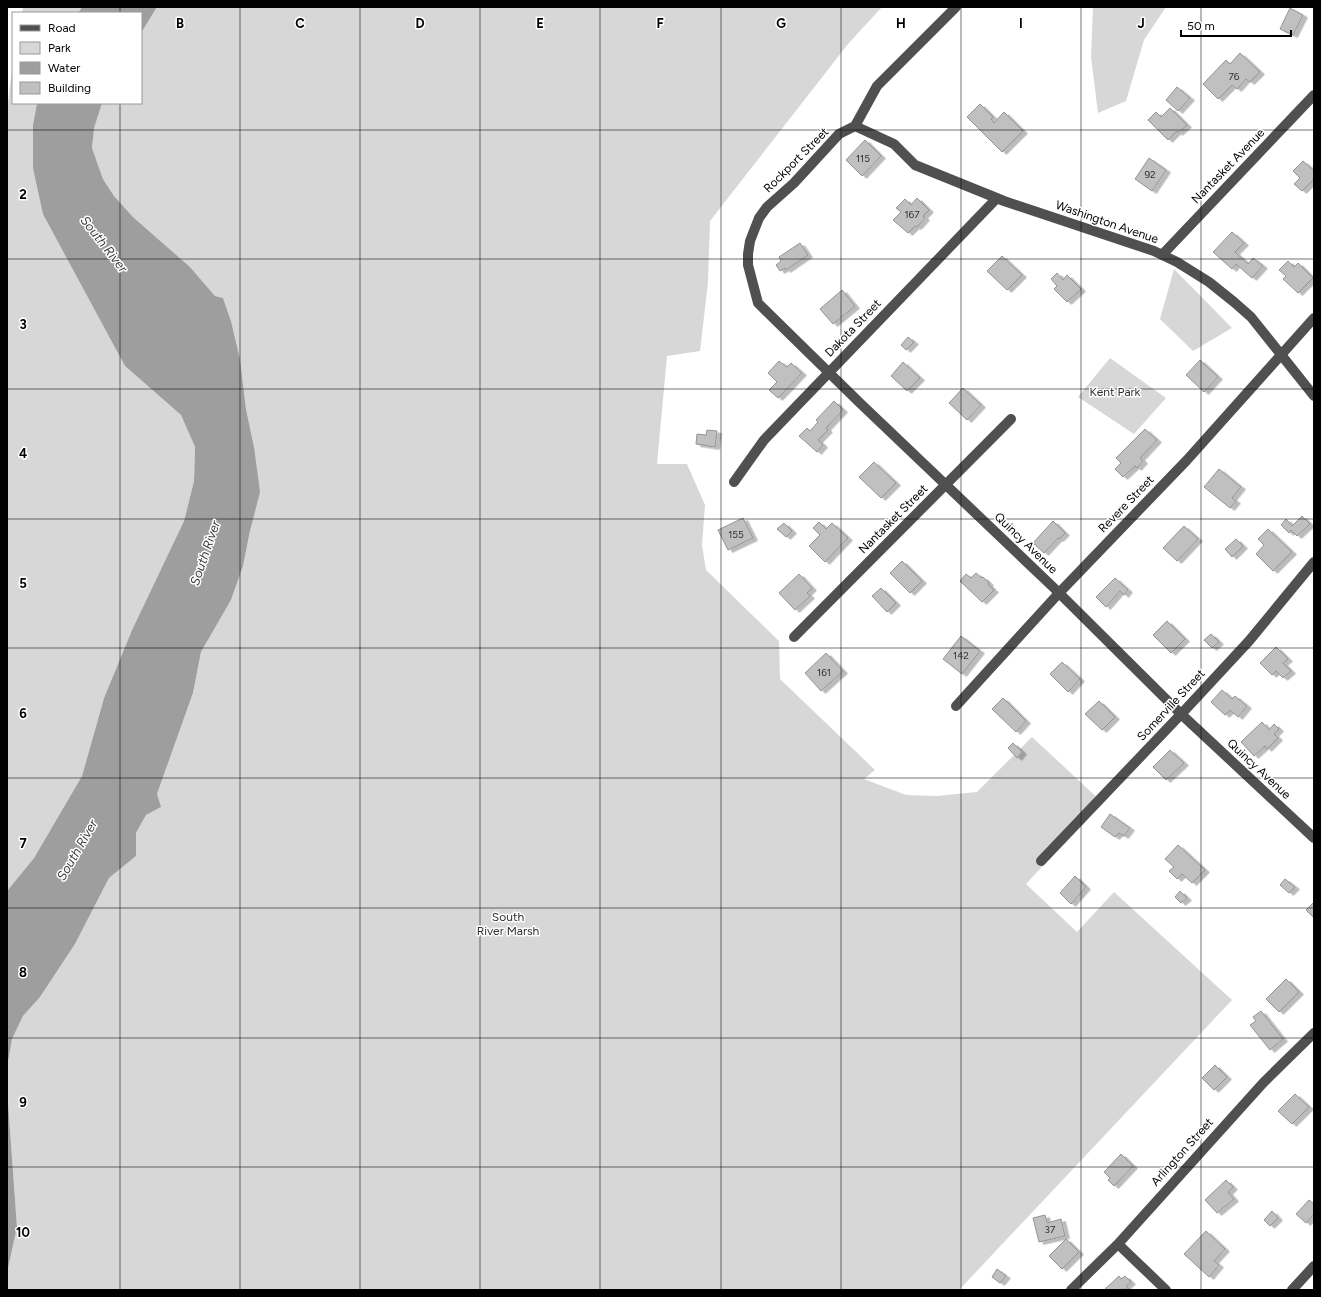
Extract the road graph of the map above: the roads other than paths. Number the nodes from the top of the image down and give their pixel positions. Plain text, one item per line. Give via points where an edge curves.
1 (956, 7) edge
2 (1314, 95) edge
3 (855, 126) junction
4 (997, 198) junction
5 (748, 253) joint
6 (1162, 255) junction
7 (1314, 318) edge
8 (1281, 354) junction
9 (828, 372) junction
10 (1314, 396) edge
11 (1011, 420) dead end
12 (734, 482) dead end
13 (945, 484) junction
14 (1314, 562) edge
15 (1059, 593) junction
16 (794, 637) dead end
17 (956, 706) dead end
18 (1181, 714) junction
19 (1314, 838) edge
20 (1041, 861) dead end
21 (1314, 1034) edge
22 (1118, 1244) junction
23 (1314, 1266) edge
24 (1071, 1290) edge
25 (1166, 1290) edge
26 (1292, 1290) edge

1 - 3 street via 878,86
2 - 6 street, Nantasket Avenue
3 - 4 street, Washington Avenue via 894,144 915,165
3 - 5 street, Rockport Street via 839,134 768,207 759,218
4 - 6 street, Washington Avenue
4 - 9 street, Dakota Street
5 - 9 street, Quincy Avenue via 748,265 758,303
6 - 8 street, Washington Avenue via 1209,282 1234,302 1251,317
7 - 8 street, Revere Street
8 - 10 street, Washington Avenue
8 - 15 street, Revere Street via 1187,460
9 - 12 street, Dakota Street via 764,440
9 - 13 street, Quincy Avenue
11 - 13 street, Nantasket Street
13 - 15 street, Quincy Avenue
13 - 16 street, Nantasket Street
14 - 18 street, Somerville Street via 1249,640
15 - 17 street, Revere Street
15 - 18 street, Quincy Avenue
18 - 19 street, Quincy Avenue
18 - 20 street, Somerville Street
21 - 22 street, Arlington Street via 1264,1082
22 - 24 street, Arlington Street
22 - 25 street
23 - 26 street

